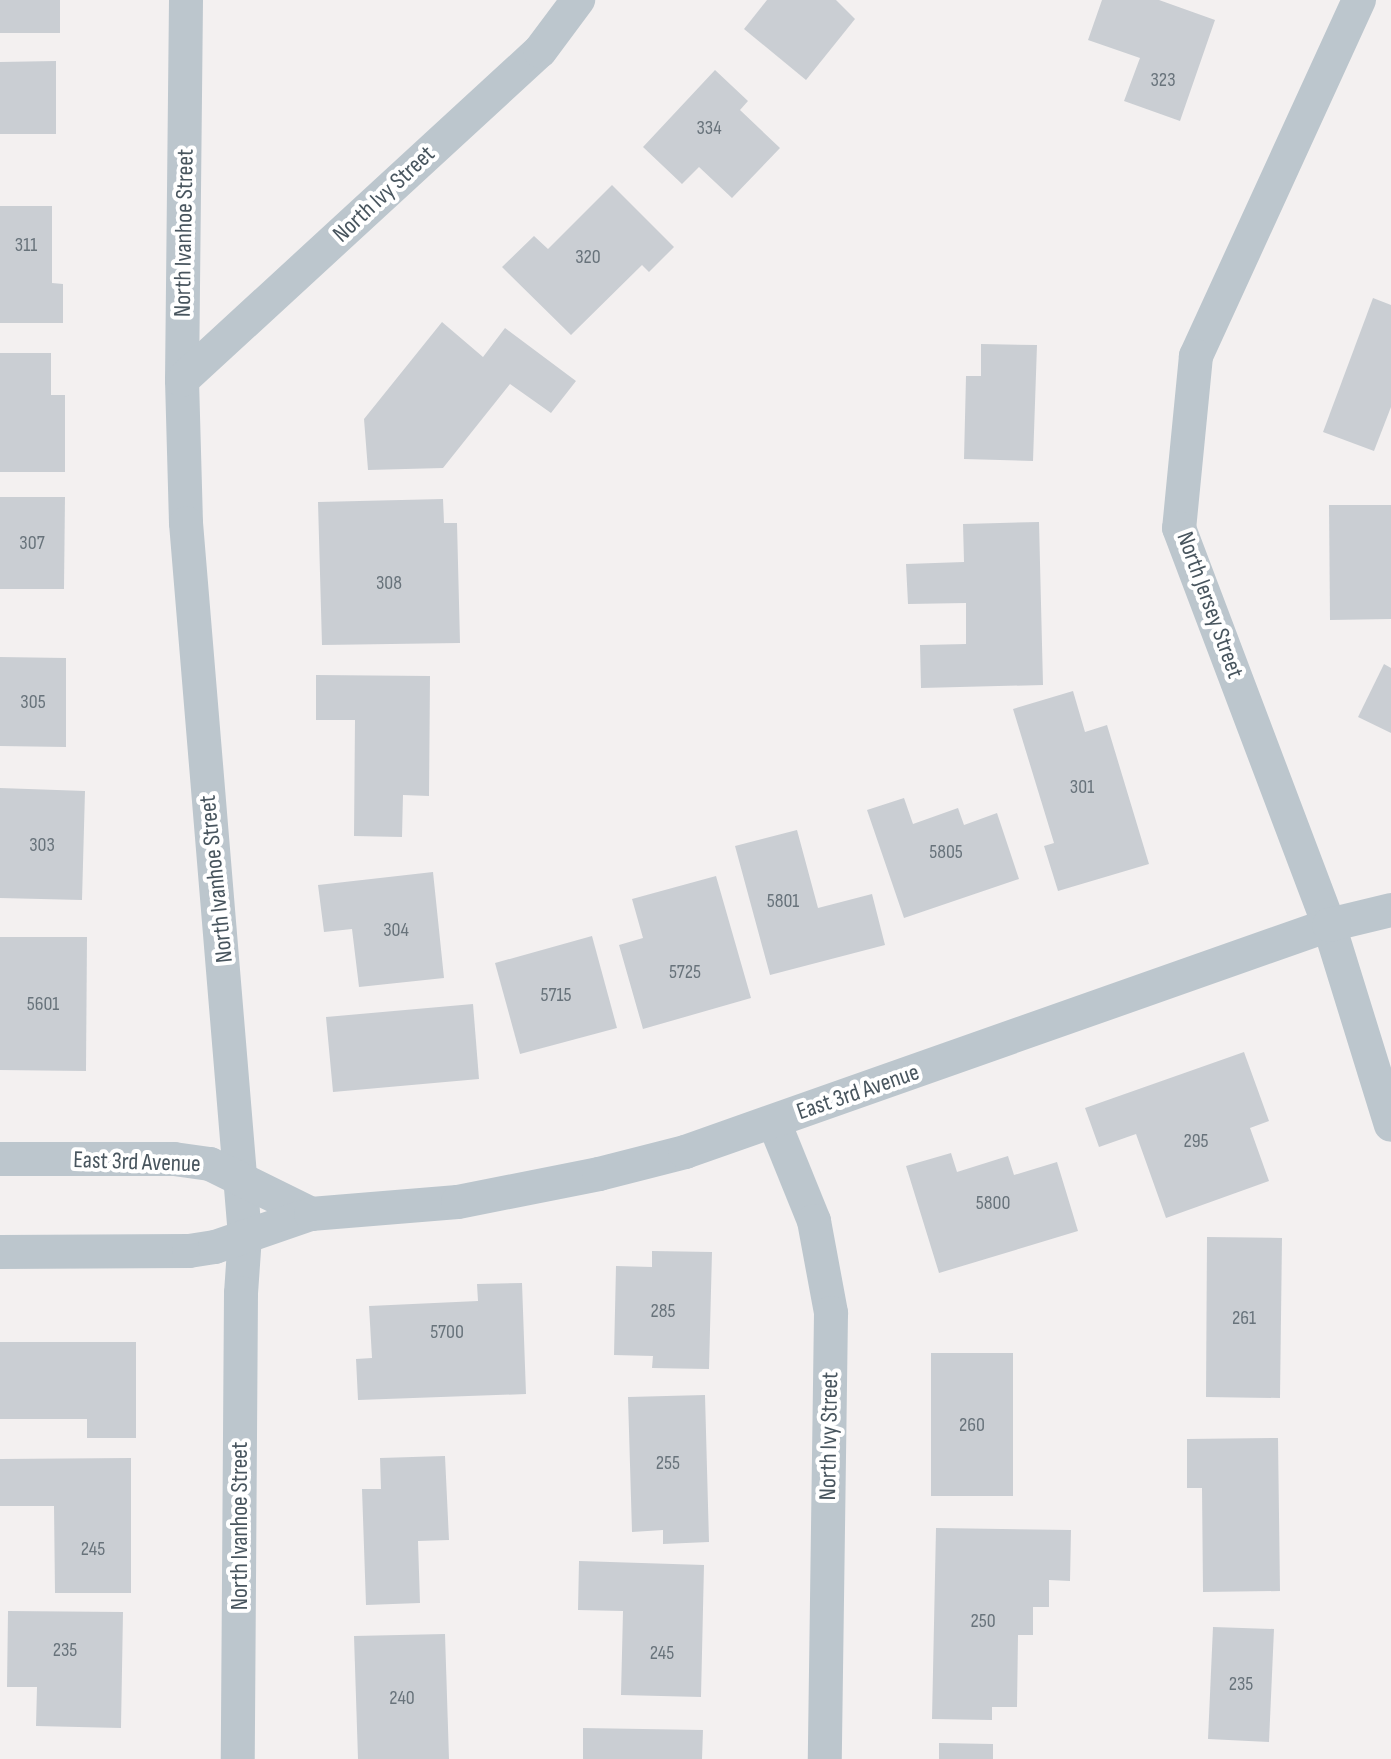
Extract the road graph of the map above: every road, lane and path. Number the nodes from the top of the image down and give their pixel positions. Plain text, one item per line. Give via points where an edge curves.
1 (186, 0) edge
2 (578, 0) edge
3 (1359, 0) edge
4 (182, 380) junction
5 (1391, 910) edge
6 (1329, 925) junction
7 (774, 1122) junction
8 (1391, 1125) edge
9 (0, 1159) edge
10 (242, 1179) junction
11 (311, 1214) junction
12 (245, 1236) junction
13 (0, 1252) edge
14 (238, 1759) edge
15 (825, 1759) edge

1 - 4 street, North Ivanhoe Street
2 - 4 street, North Ivy Street via 540,51
3 - 6 street, North Jersey Street via 1196,356 1179,528
4 - 10 street, North Ivanhoe Street via 192,617
5 - 6 street, East 3rd Avenue
6 - 7 street, East 3rd Avenue
6 - 8 street, North Jersey Street
7 - 11 street, East 3rd Avenue via 685,1152 526,1190 458,1202
7 - 15 street, North Ivy Street via 814,1221 831,1313
9 - 10 street, East 3rd Avenue via 174,1159 210,1164
10 - 11 street, East 3rd Avenue
10 - 12 street, North Ivanhoe Street
11 - 12 street, East 3rd Avenue
12 - 13 street, East 3rd Avenue via 189,1251
12 - 14 street, North Ivanhoe Street

